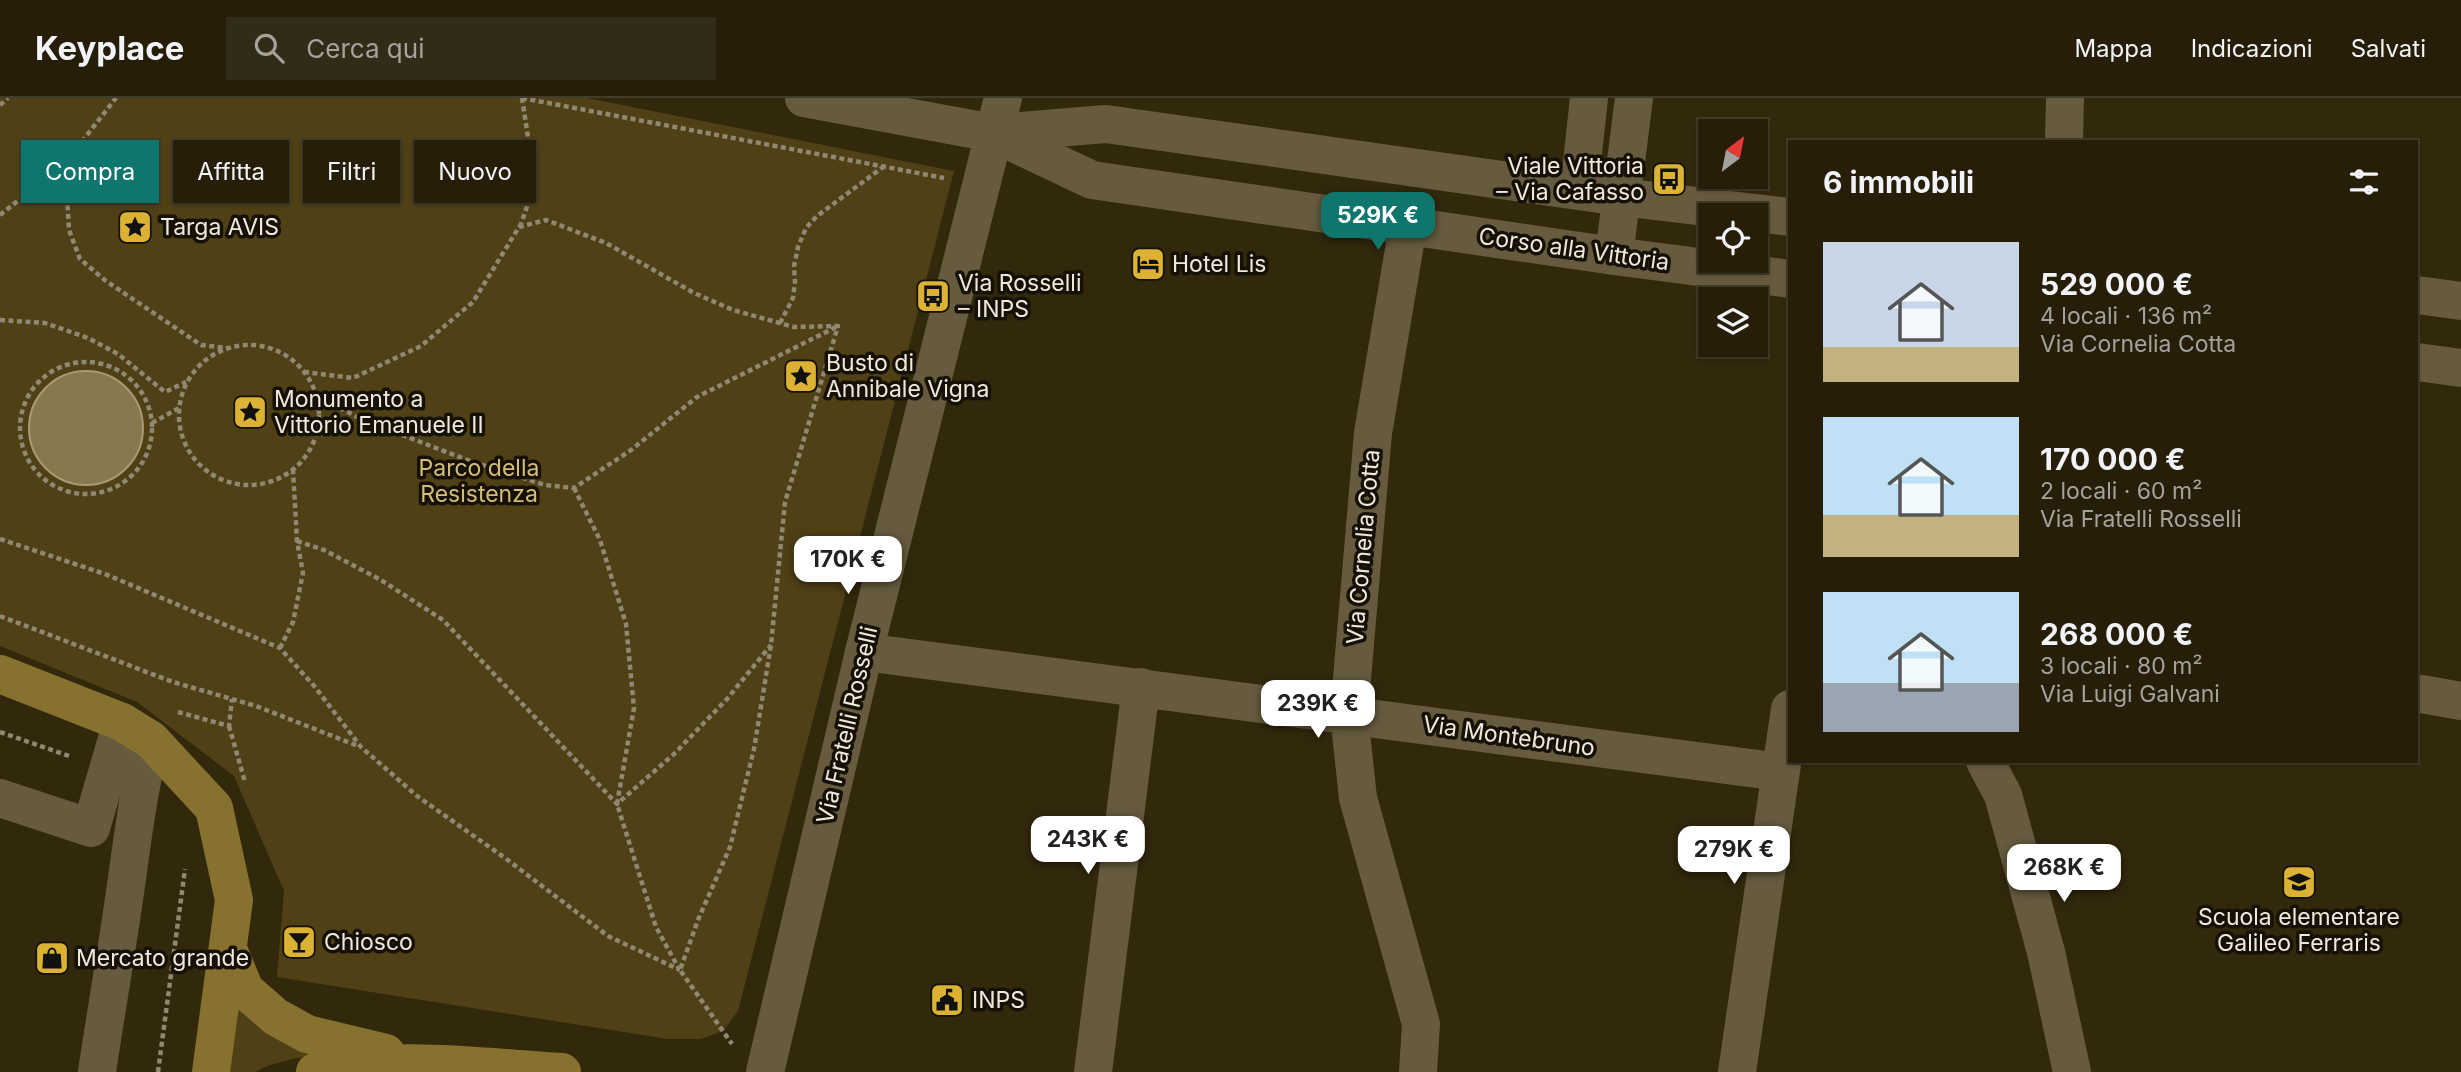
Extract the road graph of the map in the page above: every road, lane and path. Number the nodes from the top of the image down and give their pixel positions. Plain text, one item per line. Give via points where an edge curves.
1 (8, 98) edge
2 (116, 98) edge
3 (522, 98) edge
4 (804, 98) edge
5 (1590, 98) edge
6 (1634, 98) edge
7 (2065, 98) edge
8 (0, 105) edge
9 (998, 116) edge
10 (83, 140) edge
11 (2064, 140) edge
12 (884, 167) junction
13 (982, 186) junction
14 (1579, 190) junction
15 (1621, 197) junction
16 (21, 198) edge
17 (67, 203) edge
18 (0, 215) edge
19 (1788, 217) edge
20 (1408, 226) junction
21 (519, 228) junction
22 (1614, 256) junction
23 (1788, 279) edge
24 (2418, 295) edge
25 (2461, 301) edge
26 (0, 320) edge
27 (780, 323) junction
28 (838, 326) junction
29 (229, 348) junction
30 (2418, 362) edge
31 (2461, 368) edge
32 (304, 372) junction
33 (187, 382) junction
34 (317, 396) junction
35 (179, 408) junction
36 (152, 422) junction
37 (293, 470) junction
38 (574, 488) junction
39 (0, 539) edge
40 (297, 541) junction
41 (0, 616) edge
42 (771, 645) junction
43 (280, 648) junction
44 (864, 652) junction
45 (0, 674) edge
46 (1141, 687) junction
47 (2422, 694) dead end
48 (232, 699) junction
49 (2461, 701) edge
50 (1349, 714) junction
51 (1788, 722) edge
52 (147, 724) junction
53 (361, 747) junction
54 (1986, 763) edge
55 (1780, 772) junction
56 (0, 798) edge
57 (617, 804) junction
58 (228, 949) junction
59 (680, 970) junction
60 (751, 1062) edge
61 (425, 1063) junction
62 (97, 1072) edge
63 (211, 1072) edge
64 (315, 1072) edge
65 (562, 1072) edge
66 (1093, 1072) edge
67 (1418, 1072) edge
68 (1737, 1072) edge
69 (2071, 1072) edge

1 - 8 path
2 - 10 path
3 - 12 path
3 - 21 path via 535,183
4 - 9 street, Corso alla Vittoria
5 - 14 street
6 - 15 street
7 - 11 street
9 - 13 street, Via Fratelli Rosselli
9 - 14 street, Corso alla Vittoria via 1106,124
9 - 20 street, Corso alla Vittoria via 1092,180
12 - 13 path
12 - 27 path via 806,228 794,267 793,298
13 - 44 street, Via Fratelli Rosselli
14 - 15 street, Corso alla Vittoria
15 - 19 street, Corso alla Vittoria
15 - 22 street
16 - 18 path
17 - 29 path via 69,230 80,259 201,345
20 - 22 street, Corso alla Vittoria
20 - 50 street, Via Cornelia Cotta via 1373,433
21 - 27 path via 546,220 606,243 733,310
21 - 32 path via 473,302 421,345 353,378
22 - 23 street, Corso alla Vittoria
24 - 25 street
26 - 33 path via 45,323 88,338 118,354 165,392
27 - 28 path
28 - 38 path via 697,397
28 - 42 path via 785,502
29 - 32 path via 270,348
29 - 33 path via 212,355
30 - 31 street
32 - 34 path
33 - 35 path
34 - 37 path via 316,437
34 - 38 path via 363,420 470,461 545,485
35 - 36 path
35 - 37 path via 180,431 189,453 216,477 249,486 273,482
36 - 36 path via 150,446 140,467 124,483 103,493 80,495 57,489 38,476 25,457 19,434 20,413 28,394 42,378 80,362 101,363 136,384
37 - 40 path
38 - 57 path via 600,540 626,624 634,708
39 - 43 path via 105,574
40 - 43 path via 303,573 293,622
40 - 57 path via 381,580 443,620
41 - 48 path via 173,682
42 - 57 path via 674,754
42 - 59 path via 754,749 730,847
43 - 53 path
44 - 46 street, Via Montebruno
44 - 60 street, Via Fratelli Rosselli
45 - 52 main road
46 - 50 street, Via Montebruno
46 - 66 street
47 - 49 street
48 - 52 path via 229,726
48 - 53 path
50 - 55 street, Via Montebruno
50 - 67 street, Via Cornelia Cotta via 1357,797 1421,1024
51 - 55 street
52 - 56 street via 91,828
52 - 58 main road via 214,808 234,900
52 - 62 street
53 - 59 path via 416,796 608,936
54 - 69 street via 2003,795 2046,952
55 - 68 street
57 - 59 path via 656,927
58 - 61 main road via 245,990 276,1017 307,1034
58 - 63 main road
59 - 60 path
61 - 64 main road
61 - 65 main road

